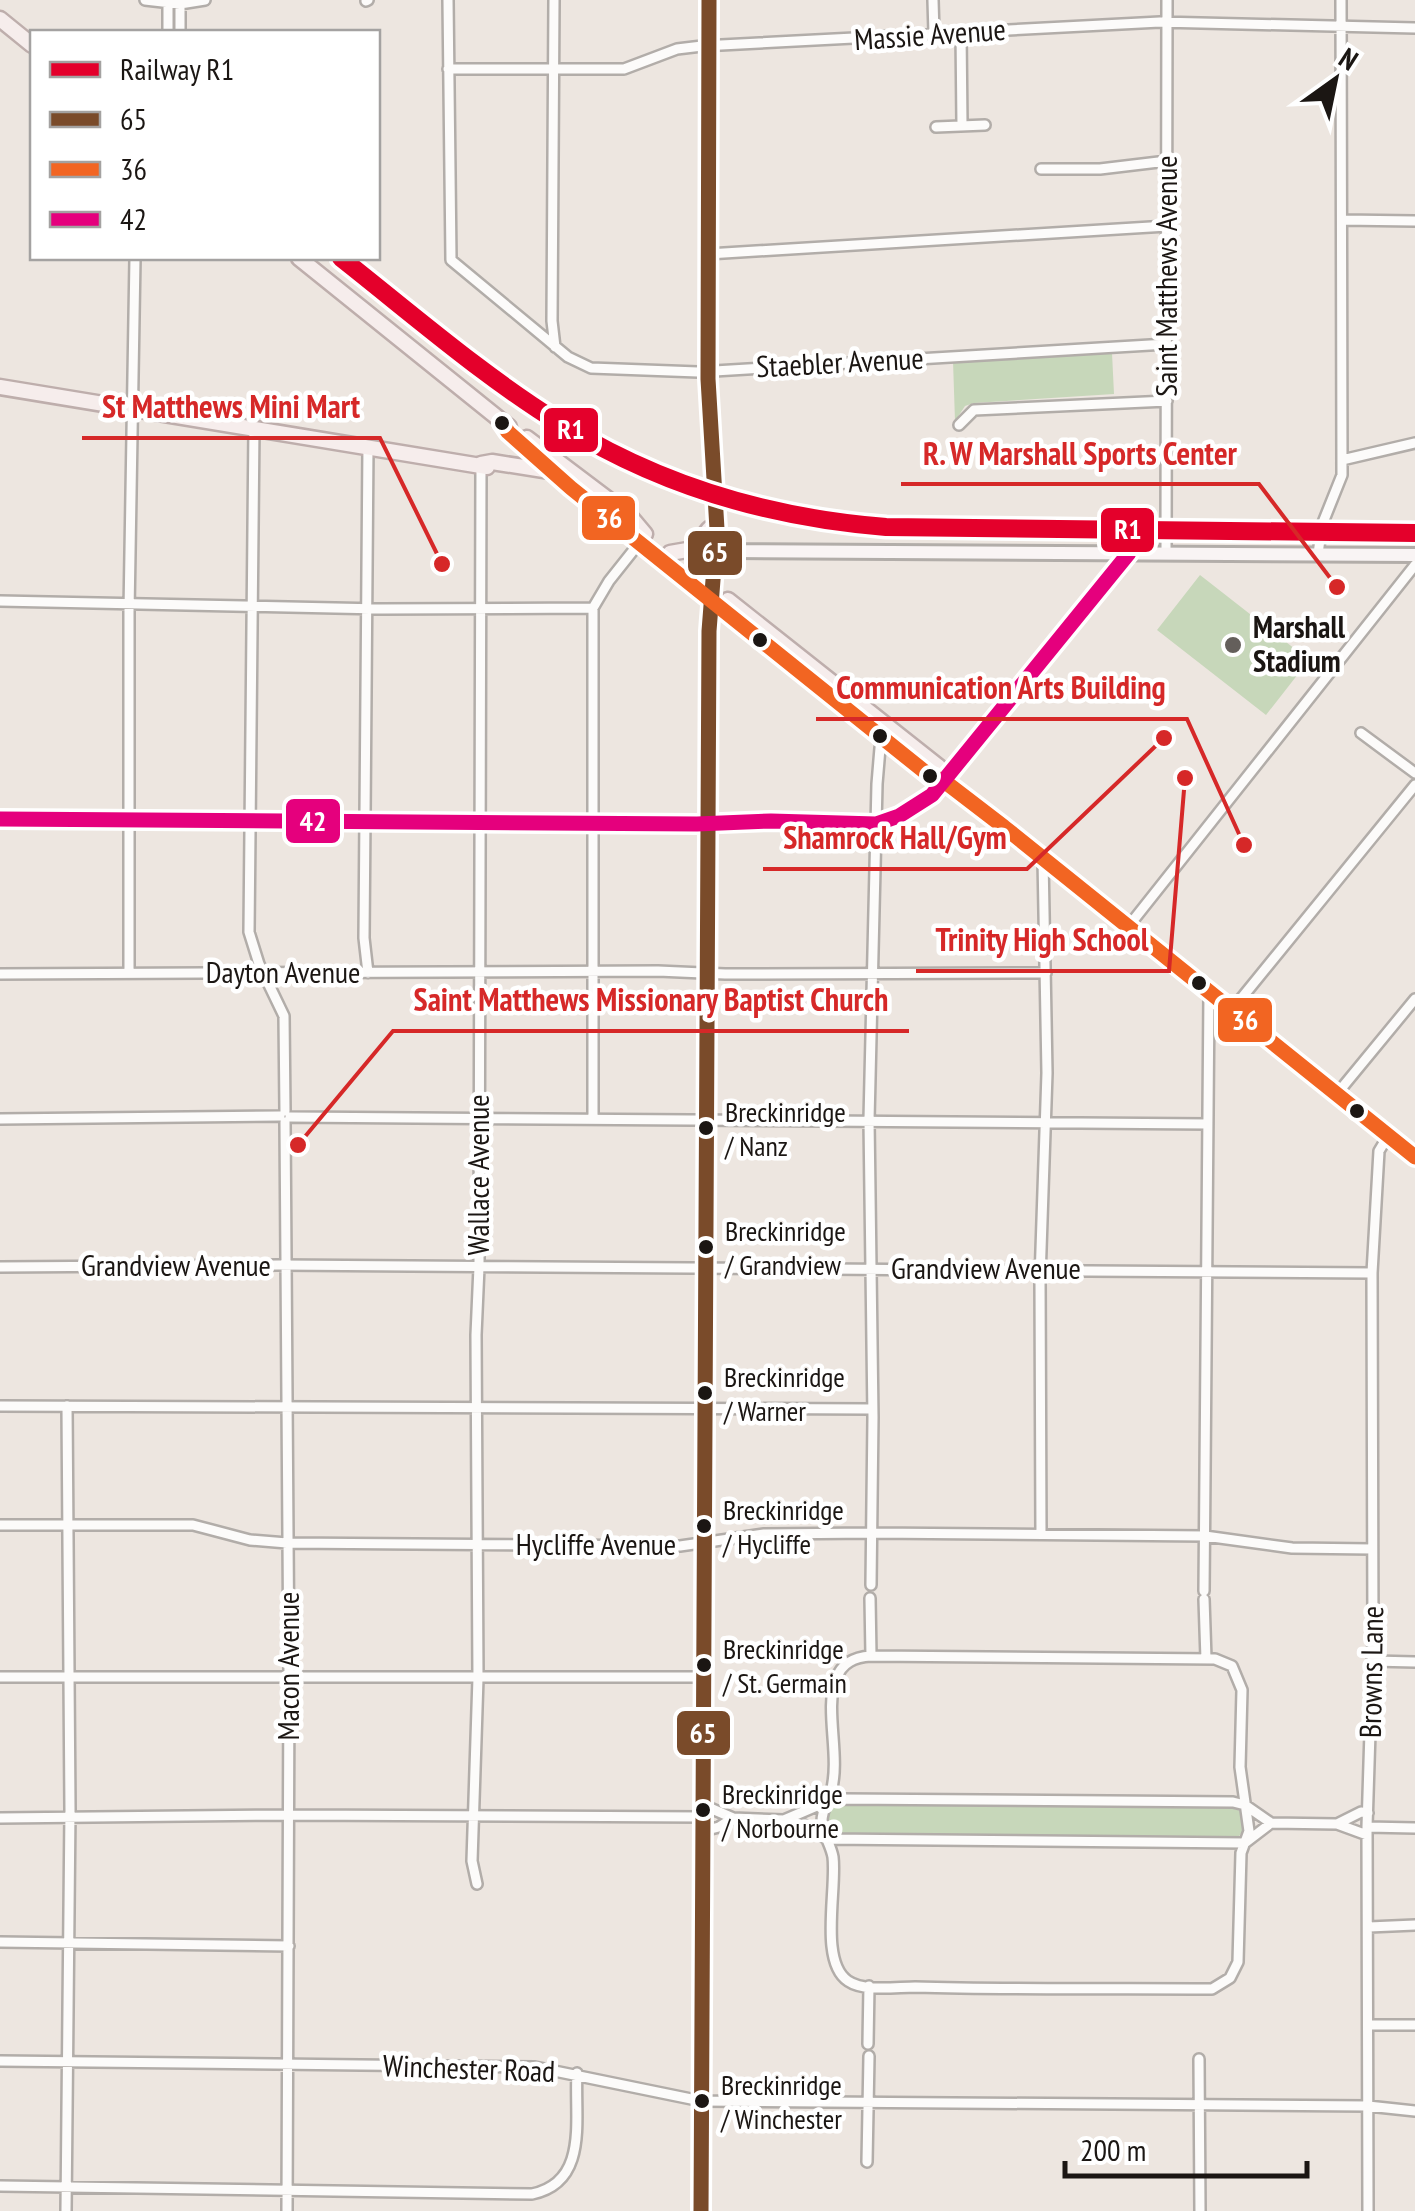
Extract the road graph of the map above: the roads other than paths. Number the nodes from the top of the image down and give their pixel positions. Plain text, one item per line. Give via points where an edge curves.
1 (145, 0) edge
2 (205, 0) edge
3 (448, 0) edge
4 (554, 0) edge
5 (709, 0) edge
6 (933, 0) edge
7 (1168, 0) edge
8 (1341, 0) edge
9 (176, 6) junction
10 (0, 20) edge
11 (1167, 23) junction
12 (1340, 26) junction
13 (1415, 28) edge
14 (165, 30) edge
15 (182, 30) edge
16 (961, 32) junction
17 (934, 34) junction
18 (30, 43) edge
19 (708, 46) junction
20 (448, 69) junction
21 (554, 69) junction
22 (962, 125) junction
23 (985, 125) dead end
24 (936, 127) dead end
25 (1168, 162) junction
26 (1041, 169) dead end
27 (1342, 220) junction
28 (1415, 222) edge
29 (1168, 226) junction
30 (708, 254) junction
31 (135, 260) edge
32 (301, 260) edge
33 (552, 321) junction
34 (533, 329) junction
35 (1167, 344) junction
36 (556, 347) junction
37 (708, 370) junction
38 (0, 387) edge
39 (1167, 401) junction
40 (132, 408) junction
41 (502, 424) junction
42 (959, 425) dead end
43 (254, 428) junction
44 (522, 443) junction
45 (1415, 444) edge
46 (368, 446) junction
47 (1342, 460) junction
48 (482, 464) junction
49 (517, 466) junction
50 (558, 476) junction
51 (713, 529) junction
52 (643, 538) junction
53 (714, 546) junction
54 (773, 549) junction
55 (670, 552) junction
56 (1129, 553) junction
57 (1166, 553) junction
58 (1318, 554) junction
59 (1415, 555) edge
60 (1415, 565) edge
61 (712, 593) junction
62 (0, 600) edge
63 (130, 603) junction
64 (250, 606) junction
65 (367, 608) junction
66 (481, 608) junction
67 (593, 608) junction
68 (1361, 733) dead end
69 (886, 740) junction
70 (1415, 773) edge
71 (944, 781) junction
72 (1415, 785) edge
73 (0, 818) edge
74 (129, 819) junction
75 (249, 820) junction
76 (366, 820) junction
77 (480, 822) junction
78 (593, 822) junction
79 (709, 823) junction
80 (876, 824) junction
81 (1043, 860) junction
82 (1128, 928) junction
83 (593, 971) junction
84 (263, 972) junction
85 (480, 972) junction
86 (875, 972) junction
87 (129, 973) junction
88 (368, 973) junction
89 (708, 973) junction
90 (0, 974) edge
91 (1046, 974) junction
92 (1210, 993) junction
93 (1415, 999) edge
94 (1232, 1011) junction
95 (1336, 1095) junction
96 (285, 1116) junction
97 (480, 1118) junction
98 (592, 1118) junction
99 (0, 1119) edge
100 (708, 1120) junction
101 (869, 1120) junction
102 (1045, 1122) junction
103 (1208, 1124) junction
104 (1388, 1136) junction
105 (1415, 1158) edge
106 (288, 1266) junction
107 (0, 1267) edge
108 (479, 1267) junction
109 (706, 1267) junction
110 (871, 1268) junction
111 (1041, 1270) junction
112 (1208, 1270) junction
113 (1372, 1273) junction
114 (287, 1405) junction
115 (0, 1406) edge
116 (67, 1406) junction
117 (478, 1406) junction
118 (706, 1407) junction
119 (872, 1408) junction
120 (66, 1524) junction
121 (0, 1525) edge
122 (873, 1533) junction
123 (1041, 1534) junction
124 (1205, 1536) junction
125 (705, 1542) junction
126 (288, 1543) junction
127 (478, 1544) junction
128 (1372, 1550) junction
129 (870, 1584) dead end
130 (870, 1598) dead end
131 (871, 1656) junction
132 (1206, 1659) junction
133 (1373, 1661) junction
134 (1415, 1662) edge
135 (289, 1676) junction
136 (0, 1677) edge
137 (69, 1677) junction
138 (704, 1677) junction
139 (478, 1678) junction
140 (826, 1802) junction
141 (1245, 1805) junction
142 (1368, 1813) junction
143 (289, 1815) junction
144 (474, 1815) junction
145 (703, 1817) junction
146 (0, 1818) edge
147 (69, 1818) junction
148 (733, 1818) junction
149 (784, 1820) junction
150 (1271, 1823) junction
151 (1337, 1824) junction
152 (1415, 1828) edge
153 (1367, 1831) junction
154 (828, 1839) junction
155 (1244, 1843) junction
156 (477, 1884) dead end
157 (1415, 1925) edge
158 (1369, 1927) junction
159 (0, 1942) edge
160 (67, 1943) junction
161 (289, 1946) junction
162 (869, 1986) junction
163 (1369, 2025) junction
164 (1415, 2025) edge
165 (868, 2044) dead end
166 (869, 2056) dead end
167 (1199, 2059) dead end
168 (0, 2060) edge
169 (66, 2062) junction
170 (288, 2064) junction
171 (577, 2073) junction
172 (701, 2101) junction
173 (868, 2102) junction
174 (1201, 2105) junction
175 (1368, 2106) junction
176 (1415, 2111) edge
177 (867, 2162) dead end
178 (0, 2186) edge
179 (66, 2188) junction
180 (288, 2190) junction
181 (66, 2211) edge
182 (287, 2211) edge
183 (701, 2211) edge
184 (1200, 2211) edge
185 (1368, 2211) edge

1 - 9 street
2 - 9 street
3 - 20 street, Staebler Avenue
4 - 21 street
5 - 19 main road
6 - 17 street
7 - 11 street, Saint Matthews Avenue
8 - 12 street
9 - 14 street
9 - 15 street
10 - 18 main road
11 - 12 street, Massie Avenue
11 - 16 street, Massie Avenue
11 - 25 street, Saint Matthews Avenue
12 - 13 street, Massie Avenue
12 - 27 street
16 - 17 street, Massie Avenue
16 - 22 street
17 - 19 street, Massie Avenue
19 - 21 street, Massie Avenue via 624,69
19 - 30 main road
20 - 21 street, Massie Avenue
20 - 34 street, Staebler Avenue via 450,260
21 - 33 street
22 - 23 street
22 - 24 street
25 - 26 street
25 - 29 street, Saint Matthews Avenue
27 - 28 street
27 - 47 street
29 - 30 street
29 - 35 street, Saint Matthews Avenue
30 - 37 main road
31 - 40 street
32 - 41 main road
33 - 34 street
33 - 36 street
34 - 36 street, Staebler Avenue
35 - 37 street, Staebler Avenue
35 - 39 street, Saint Matthews Avenue
36 - 37 street, Staebler Avenue via 584,367
37 - 51 main road
38 - 40 main road
39 - 42 street via 974,410
39 - 57 street, Saint Matthews Avenue
40 - 43 main road
40 - 63 street
41 - 44 main road
41 - 52 main road via 629,515
43 - 46 main road
43 - 64 street, Macon Avenue
44 - 49 main road
44 - 50 main road
45 - 47 street
46 - 48 main road
46 - 65 street
47 - 58 street
48 - 49 main road
48 - 50 main road
48 - 66 street, Wallace Avenue
49 - 50 main road
50 - 52 main road via 571,477
51 - 53 main road
51 - 54 main road via 730,543
51 - 55 main road via 693,549
52 - 55 main road
52 - 61 main road
52 - 67 street
53 - 54 main road
53 - 61 main road
54 - 56 main road
55 - 61 main road
56 - 57 main road
56 - 71 main road
57 - 58 main road
58 - 59 main road
60 - 82 street
61 - 69 main road
61 - 71 main road via 940,766
61 - 79 main road
62 - 63 street
63 - 64 street
63 - 74 street
64 - 65 street
64 - 75 street, Macon Avenue
65 - 66 street
65 - 76 street
66 - 67 street
66 - 77 street, Wallace Avenue
67 - 78 street
68 - 70 street
69 - 71 main road
69 - 80 street via 880,748
71 - 80 main road via 932,796
71 - 81 main road
72 - 94 street
73 - 74 street
74 - 75 street
74 - 87 street
75 - 76 street
75 - 84 street, Macon Avenue via 250,932
76 - 77 street
76 - 88 street
77 - 78 street
77 - 85 street, Wallace Avenue
78 - 79 street
78 - 83 street
79 - 80 main road
79 - 89 main road
80 - 86 street
81 - 82 main road
81 - 91 street
82 - 92 main road
83 - 85 street, Dayton Avenue
83 - 89 street, Dayton Avenue
83 - 98 street
84 - 87 street, Dayton Avenue
84 - 88 street, Dayton Avenue
84 - 96 street, Macon Avenue via 284,1016
85 - 88 street, Dayton Avenue
85 - 97 street, Wallace Avenue
86 - 89 street, Dayton Avenue
86 - 91 street, Dayton Avenue
86 - 101 street
87 - 90 street, Dayton Avenue
89 - 100 main road
91 - 102 street
92 - 94 main road
92 - 103 street
93 - 95 street
94 - 95 main road
95 - 104 main road
96 - 97 street
96 - 99 street
96 - 106 street, Macon Avenue
97 - 98 street
97 - 108 street, Wallace Avenue
98 - 100 street
100 - 101 street
100 - 109 main road
101 - 102 street
101 - 110 street
102 - 103 street
102 - 111 street
103 - 112 street
104 - 105 main road
104 - 113 street, Browns Lane via 1379,1151
106 - 107 street, Grandview Avenue
106 - 108 street, Grandview Avenue
106 - 114 street, Macon Avenue
108 - 109 street, Grandview Avenue
108 - 117 street, Wallace Avenue
109 - 110 street, Grandview Avenue
109 - 118 main road
110 - 111 street, Grandview Avenue
110 - 119 street
111 - 112 street, Grandview Avenue
111 - 123 street
112 - 113 street, Grandview Avenue
112 - 124 street
113 - 128 street, Browns Lane
114 - 116 street
114 - 117 street
114 - 126 street, Macon Avenue
115 - 116 street
116 - 120 street
117 - 118 street
117 - 127 street, Wallace Avenue
118 - 119 street
118 - 125 main road
119 - 122 street
120 - 121 street, Hycliffe Avenue
120 - 126 street, Hycliffe Avenue via 193,1525
120 - 137 street
122 - 123 street, Hycliffe Avenue
122 - 125 street, Hycliffe Avenue
122 - 129 street
123 - 124 street, Hycliffe Avenue
124 - 128 street, Hycliffe Avenue
124 - 132 street
125 - 127 street, Hycliffe Avenue
125 - 138 main road
126 - 127 street, Hycliffe Avenue
126 - 135 street, Macon Avenue
127 - 139 street, Wallace Avenue
128 - 133 street, Browns Lane
130 - 131 street
131 - 132 street
131 - 140 street via 854,1658 839,1672
132 - 141 street via 1226,1662 1240,1680
133 - 134 street
133 - 142 street, Browns Lane
135 - 137 street
135 - 139 street
135 - 143 street, Macon Avenue
136 - 137 street
137 - 147 street
138 - 139 street
138 - 145 main road
139 - 144 street, Wallace Avenue
140 - 141 street
140 - 149 street
140 - 154 street via 822,1826
141 - 150 street
141 - 155 street
142 - 151 street
142 - 153 street, Browns Lane
143 - 144 street
143 - 147 street
143 - 161 street, Macon Avenue
144 - 145 street
144 - 156 street, Wallace Avenue
145 - 148 street
145 - 148 street via 719,1827
145 - 172 main road
146 - 147 street
147 - 160 street
148 - 149 street
149 - 154 street
150 - 151 street
150 - 155 street
151 - 153 street
152 - 153 street
153 - 158 street, Browns Lane
154 - 155 street
154 - 162 street via 832,1958 846,1980
155 - 162 street via 1240,1951 1230,1978 1212,1989
157 - 158 street
158 - 163 street, Browns Lane
159 - 160 street
160 - 161 street
160 - 169 street
161 - 170 street, Macon Avenue
162 - 165 street
163 - 164 street
163 - 175 street, Browns Lane
166 - 173 street
167 - 174 street
168 - 169 street, Winchester Road
169 - 170 street, Winchester Road
169 - 179 street
170 - 171 street, Winchester Road
170 - 180 street, Macon Avenue
171 - 172 street, Winchester Road
171 - 180 street via 575,2155 547,2190
172 - 173 street, Winchester Road
172 - 183 main road
173 - 174 street, Winchester Road
173 - 177 street
174 - 175 street, Winchester Road
174 - 184 street
175 - 176 street, Winchester Road
175 - 185 street, Browns Lane
178 - 179 street
179 - 180 street
179 - 181 street
180 - 182 street, Macon Avenue

